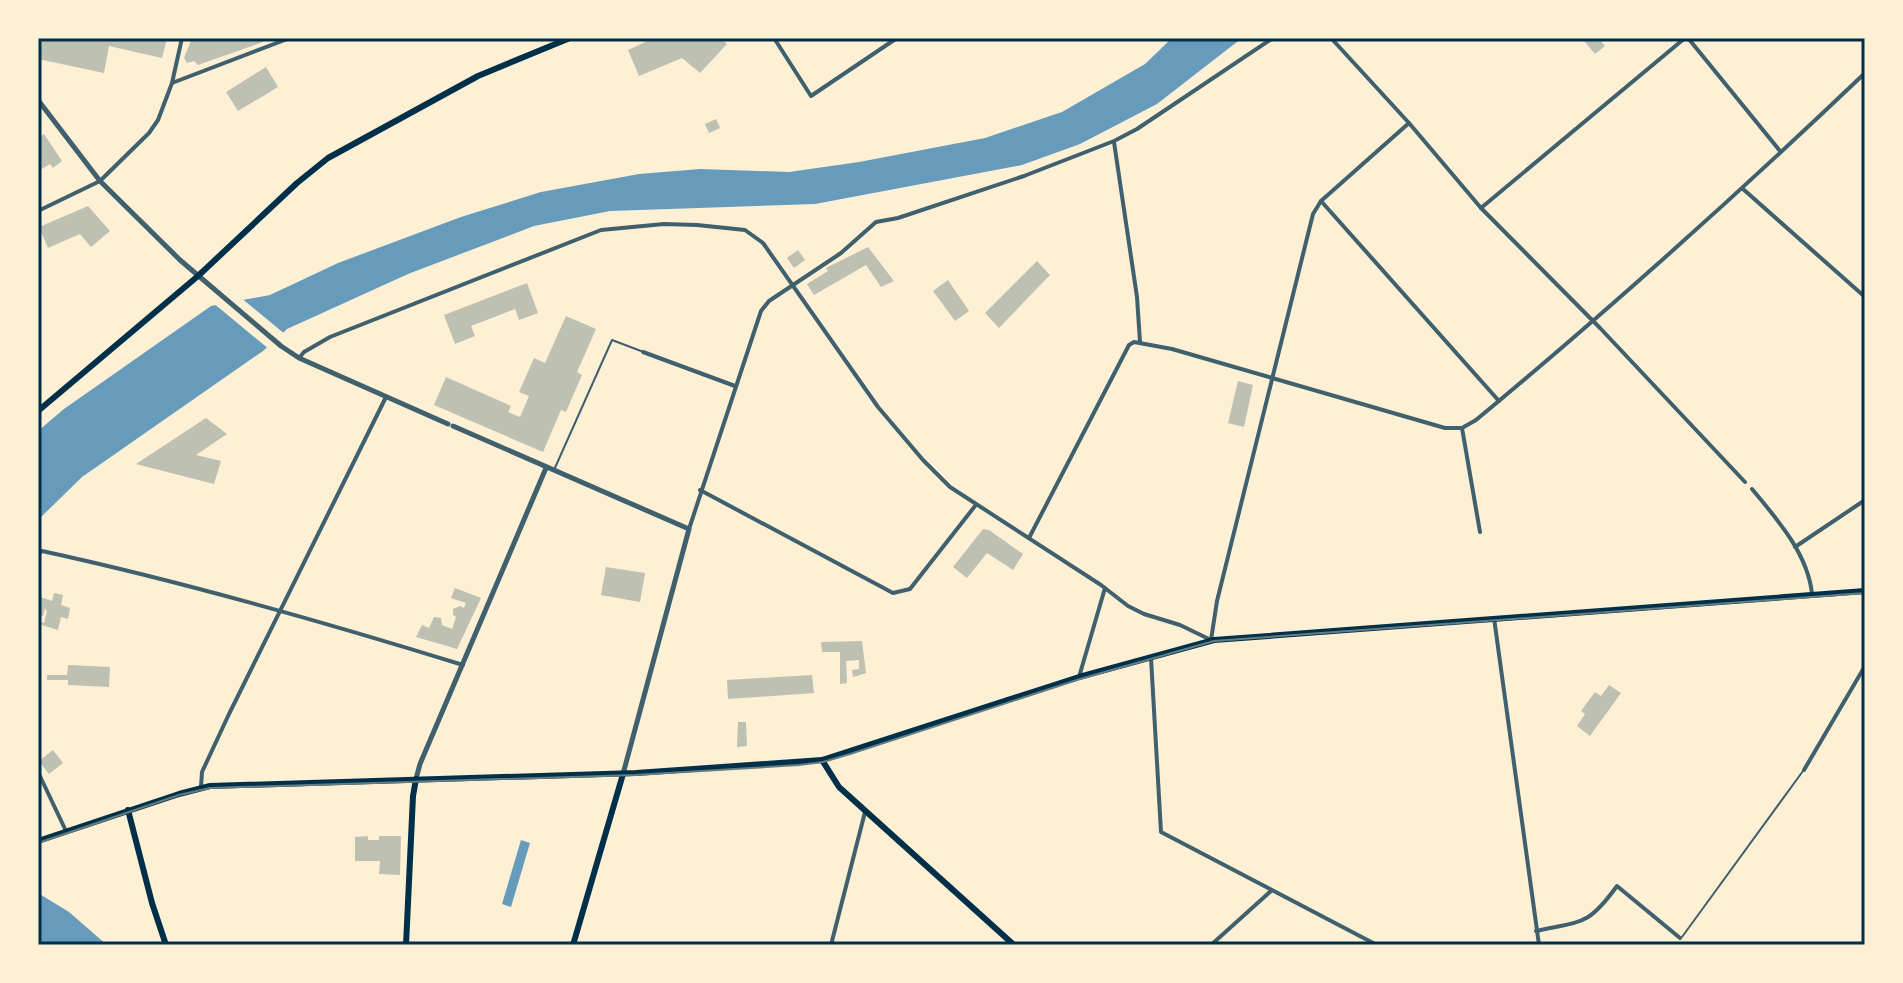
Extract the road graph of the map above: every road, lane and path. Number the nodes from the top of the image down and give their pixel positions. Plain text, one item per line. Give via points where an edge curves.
1 (182, 38) edge
2 (290, 38) edge
3 (570, 38) edge
4 (774, 38) edge
5 (897, 38) edge
6 (1273, 38) edge
7 (1331, 38) edge
8 (1686, 38) edge
9 (1865, 73) edge
10 (172, 83) junction
11 (38, 100) edge
12 (1409, 123) junction
13 (1114, 141) junction
14 (1781, 151) junction
15 (100, 181) junction
16 (1743, 189) junction
17 (1321, 201) junction
18 (1481, 208) junction
19 (38, 211) edge
20 (198, 276) junction
21 (794, 285) junction
22 (1865, 297) edge
23 (1593, 321) junction
24 (1140, 342) junction
25 (643, 352) joint
26 (299, 358) junction
27 (1272, 379) junction
28 (735, 386) junction
29 (386, 397) junction
30 (1499, 401) junction
31 (38, 411) edge
32 (1462, 428) junction
33 (550, 470) junction
34 (1745, 482) dead end
35 (1752, 489) dead end
36 (700, 490) junction
37 (1865, 500) edge
38 (976, 505) junction
39 (689, 529) junction
40 (1480, 532) dead end
41 (1029, 538) junction
42 (1795, 547) junction
43 (40, 552) edge
44 (1105, 588) junction
45 (1865, 591) edge
46 (1812, 594) junction
47 (280, 609) junction
48 (1495, 621) junction
49 (1211, 640) junction
50 (1151, 656) junction
51 (463, 665) junction
52 (1865, 666) edge
53 (1079, 677) junction
54 (822, 760) junction
55 (1804, 770) joint
56 (38, 772) edge
57 (623, 774) junction
58 (416, 779) junction
59 (201, 787) junction
60 (128, 810) junction
61 (866, 811) junction
62 (66, 831) junction
63 (38, 841) edge
64 (1271, 891) junction
65 (1536, 931) junction
66 (1680, 938) joint
67 (166, 945) edge
68 (406, 945) edge
69 (573, 945) edge
70 (831, 945) edge
71 (1014, 945) edge
72 (1211, 945) edge
73 (1377, 945) edge
74 (1539, 945) edge

1 - 10 street
2 - 10 street
3 - 20 main road via 478,76 328,158
4 - 5 street via 811,96
6 - 13 street
7 - 12 street
8 - 14 street
8 - 18 street
9 - 14 street
10 - 15 street via 149,133
11 - 15 street
12 - 17 street
12 - 18 street
13 - 21 street via 1024,176 876,222
13 - 24 street
14 - 16 street
15 - 19 street
15 - 20 street
16 - 22 street
16 - 23 street
17 - 27 street via 1313,214
17 - 30 street
18 - 23 street
20 - 26 street
20 - 31 main road
21 - 26 street via 763,243 745,230 619,227 582,235 344,331
21 - 28 street via 761,311
21 - 38 street via 878,407 950,487
23 - 30 street
23 - 34 street
24 - 27 street
24 - 41 street via 1129,345
25 - 28 street
25 - 33 lane via 612,340
26 - 29 street
27 - 32 street via 1445,428
27 - 49 street
28 - 36 street
29 - 33 street
29 - 47 street
30 - 32 street
32 - 40 street
33 - 39 street
33 - 51 street
35 - 42 street
36 - 38 street via 899,593 910,589
36 - 39 street
37 - 42 street
38 - 41 street
39 - 57 street
41 - 44 street
42 - 46 street via 1807,567
43 - 47 street
44 - 49 street via 1144,614
44 - 53 street
45 - 46 main road
46 - 48 main road
47 - 51 street
47 - 59 street via 202,772
48 - 49 main road
48 - 65 street
49 - 50 main road
50 - 53 main road
50 - 64 street via 1161,832
51 - 58 street
52 - 55 street
53 - 54 main road
54 - 57 main road
54 - 61 main road via 839,787
55 - 66 lane
56 - 62 street
57 - 58 main road
57 - 69 main road
58 - 59 main road
58 - 68 main road
59 - 60 main road
60 - 62 main road
60 - 67 main road
61 - 70 street
61 - 71 main road
62 - 63 main road
64 - 72 street
64 - 73 street
65 - 66 street via 1586,920 1617,886
65 - 74 street

